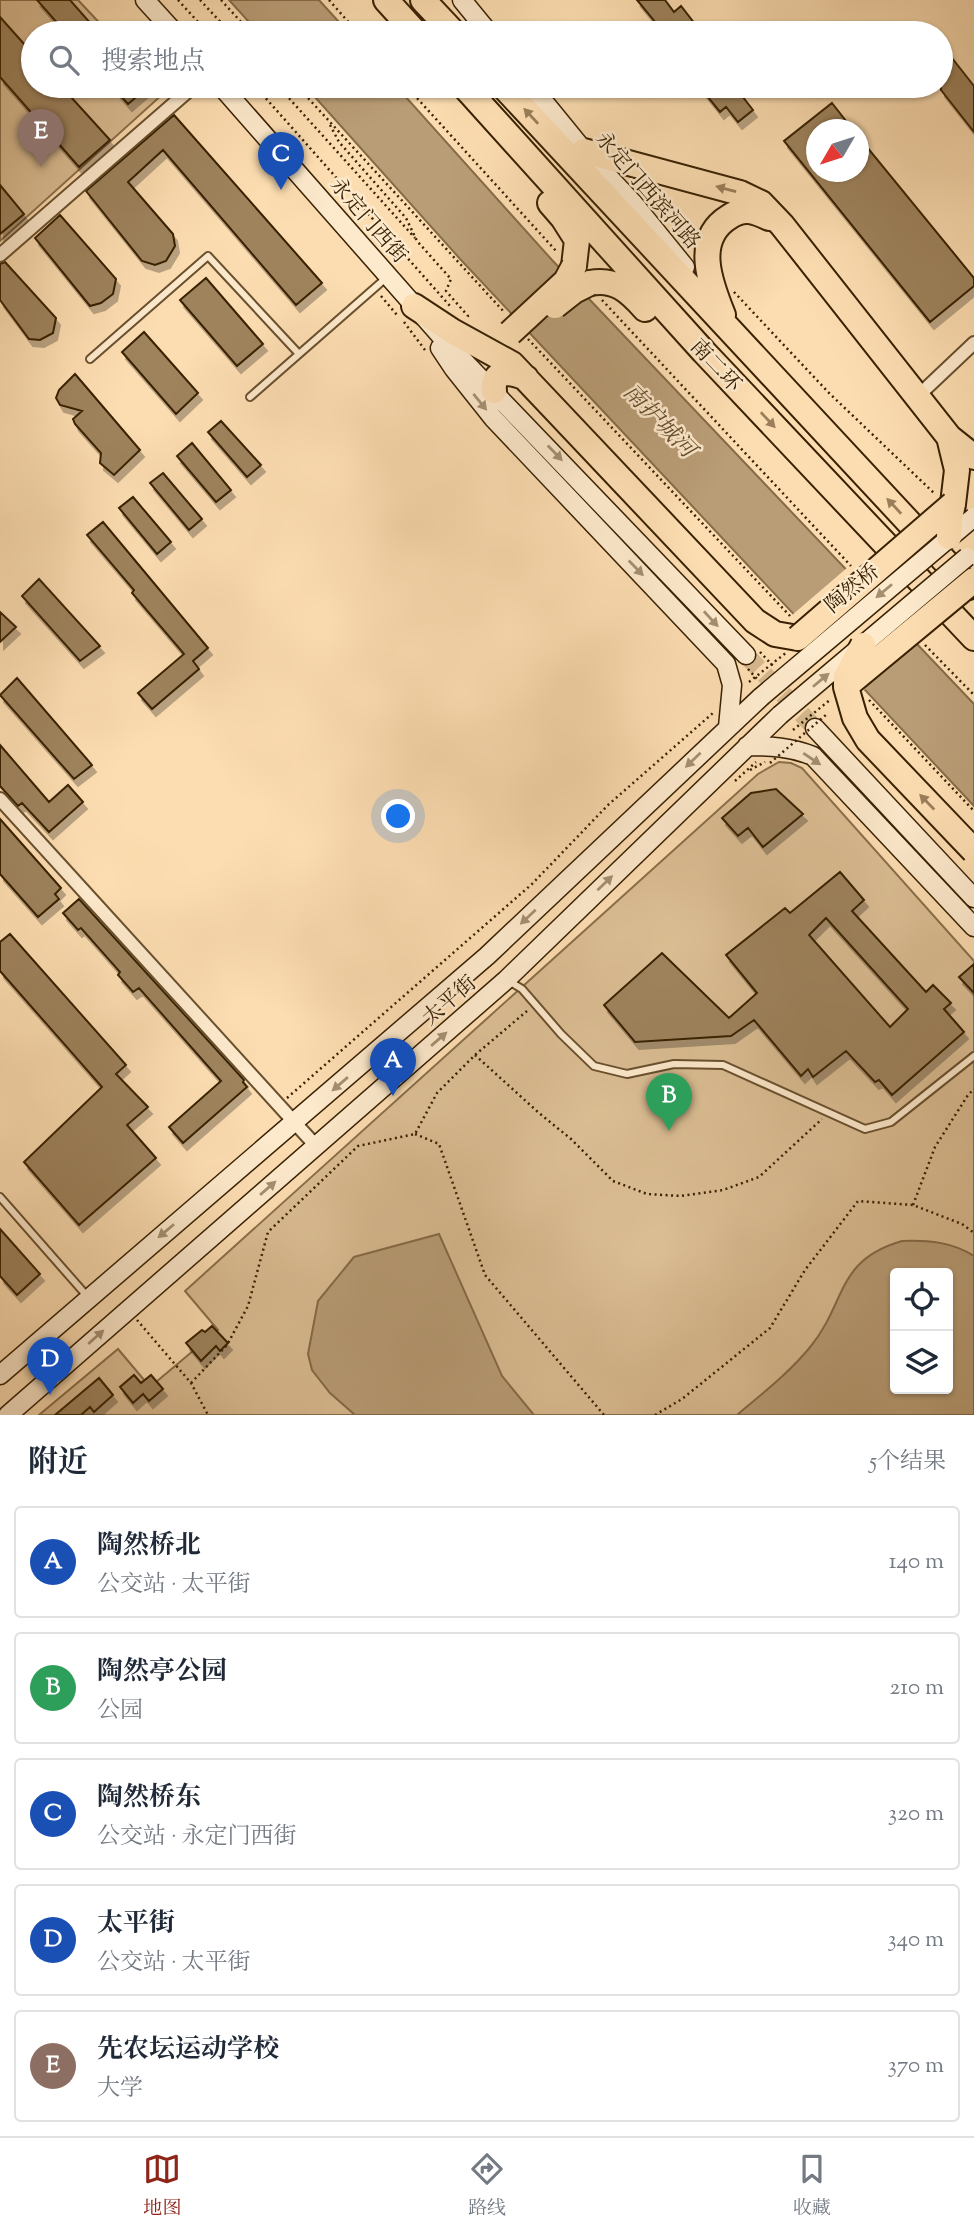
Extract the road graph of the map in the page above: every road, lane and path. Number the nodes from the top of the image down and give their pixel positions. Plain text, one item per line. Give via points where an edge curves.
1 (145, 0) edge
2 (178, 0) edge
3 (200, 0) edge
4 (221, 0) edge
5 (329, 0) edge
6 (386, 0) edge
7 (423, 0) edge
8 (462, 0) edge
9 (164, 21) edge
10 (197, 21) edge
11 (220, 21) edge
12 (240, 21) edge
13 (347, 21) edge
14 (405, 21) edge
15 (443, 21) edge
16 (479, 21) edge
17 (180, 98) edge
18 (232, 98) edge
19 (289, 98) edge
20 (308, 98) edge
21 (417, 98) edge
22 (475, 98) edge
23 (514, 98) edge
24 (541, 98) edge
25 (329, 122) junction
26 (506, 132) junction
27 (584, 151) junction
28 (657, 208) dead end
29 (782, 225) junction
30 (417, 241) junction
31 (0, 254) edge
32 (707, 262) junction
33 (388, 276) junction
34 (582, 277) junction
35 (732, 290) dead end
36 (414, 306) junction
37 (728, 327) junction
38 (516, 332) junction
39 (463, 336) junction
40 (974, 343) edge
41 (490, 352) junction
42 (704, 352) junction
43 (299, 354) junction
44 (90, 359) dead end
45 (527, 378) junction
46 (494, 391) junction
47 (918, 396) junction
48 (250, 397) dead end
49 (949, 437) junction
50 (974, 457) edge
51 (956, 506) edge
52 (949, 537) joint
53 (972, 561) edge
54 (855, 570) dead end
55 (974, 592) edge
56 (797, 630) junction
57 (830, 636) junction
58 (920, 638) dead end
59 (974, 638) edge
60 (863, 645) junction
61 (746, 656) tunnel mouth
62 (854, 689) junction
63 (974, 695) edge
64 (761, 696) joint
65 (730, 698) junction
66 (827, 714) dead end
67 (728, 727) junction
68 (814, 728) tunnel mouth
69 (793, 730) dead end
70 (747, 746) junction
71 (770, 763) dead end
72 (0, 799) edge
73 (974, 811) edge
74 (974, 851) edge
75 (974, 898) edge
76 (974, 927) edge
77 (506, 980) junction
78 (535, 1004) junction
79 (475, 1055) junction
80 (974, 1056) edge
81 (974, 1089) edge
82 (280, 1105) junction
83 (830, 1112) junction
84 (295, 1122) junction
85 (415, 1133) junction
86 (316, 1146) junction
87 (0, 1197) edge
88 (913, 1205) junction
89 (974, 1233) edge
90 (88, 1298) junction
91 (128, 1309) junction
92 (0, 1375) edge
93 (191, 1383) junction
94 (8, 1415) edge
95 (208, 1415) edge
96 (604, 1415) edge
97 (655, 1415) edge

1 - 9 main road
2 - 10 path
3 - 11 path
4 - 12 path
5 - 13 path
6 - 14 highway
7 - 15 highway
8 - 16 main road
17 - 31 street
18 - 33 main road, 永定门西街
19 - 30 path
20 - 25 path
21 - 34 path
22 - 26 highway, 南二环
37 -> 23 highway, 南二环
24 - 27 main road, 永定门西滨河路
25 - 30 path via 339,142 406,218
25 - 38 path
26 - 34 highway via 520,170 564,218 577,240
26 - 42 highway, 南二环
29 -> 27 highway via 761,203 740,193
27 - 37 main road, 永定门西滨河路 via 669,246
28 - 32 path
29 - 32 highway via 751,210 736,212 720,222 710,237
29 - 47 highway
30 - 39 path via 451,279 446,291
32 - 37 highway
33 - 36 main road, 永定门西街
33 - 43 lane
34 - 38 highway, bridge via 574,291
34 - 42 highway via 621,286 670,335
34 - 54 path
35 - 51 path via 829,393
36 - 39 highway
36 -> 65 main road, 永定门西街 via 454,369 493,418 726,664 732,685
55 -> 37 highway, 南二环
38 - 39 highway via 486,341
38 - 41 highway
38 - 45 highway via 519,363
38 - 56 path
39 - 41 highway
39 - 46 main road
40 - 47 street
41 - 45 highway
42 -> 59 highway, 南二环
43 - 44 lane via 208,256
43 - 48 lane
45 - 46 highway via 504,372 495,379
45 - 56 highway via 755,621 775,634
46 -> 61 main road
47 - 49 highway
49 - 50 highway
49 - 51 highway via 957,470
51 - 52 highway, bridge
51 - 56 highway, bridge
52 -> 57 main road, 陶然桥, bridge
53 - 60 main road, bridge
53 - 62 highway, bridge
56 - 57 highway
57 - 64 main road, 陶然桥, bridge
58 - 63 path
60 - 62 highway, bridge via 846,677
70 -> 60 main road, 太平街, bridge
62 - 69 path, bridge
62 - 73 path
74 -> 62 highway, bridge via 868,740 855,718
64 - 67 main road, 太平街
65 - 67 main road, 永定门西街
65 - 82 path via 608,805 532,884
66 - 71 path, bridge
67 -> 84 main road, 太平街 via 487,956
68 - 75 main road
70 -> 76 main road via 774,746 813,756
77 -> 70 main road, 太平街
72 - 82 street
77 - 78 lane
86 -> 77 main road, 太平街
78 - 79 path
78 - 83 lane via 594,1066 626,1074 674,1064 723,1065
79 - 83 path via 613,1181 647,1194 681,1196 723,1190 759,1177
79 - 85 path via 437,1093
80 - 83 lane via 891,1122 865,1129
81 - 88 path via 935,1147
82 - 84 street
84 - 86 street
84 -> 90 main road, 太平街
85 - 93 path via 358,1146 268,1232 248,1306 228,1345
85 - 96 path via 439,1144 485,1275
91 -> 86 main road, 太平街
87 - 90 lane
88 - 89 path
88 - 97 path via 858,1201 805,1270 770,1328 682,1399
90 - 92 main road, 太平街
91 - 93 path
94 -> 91 main road, 太平街
93 - 95 path

